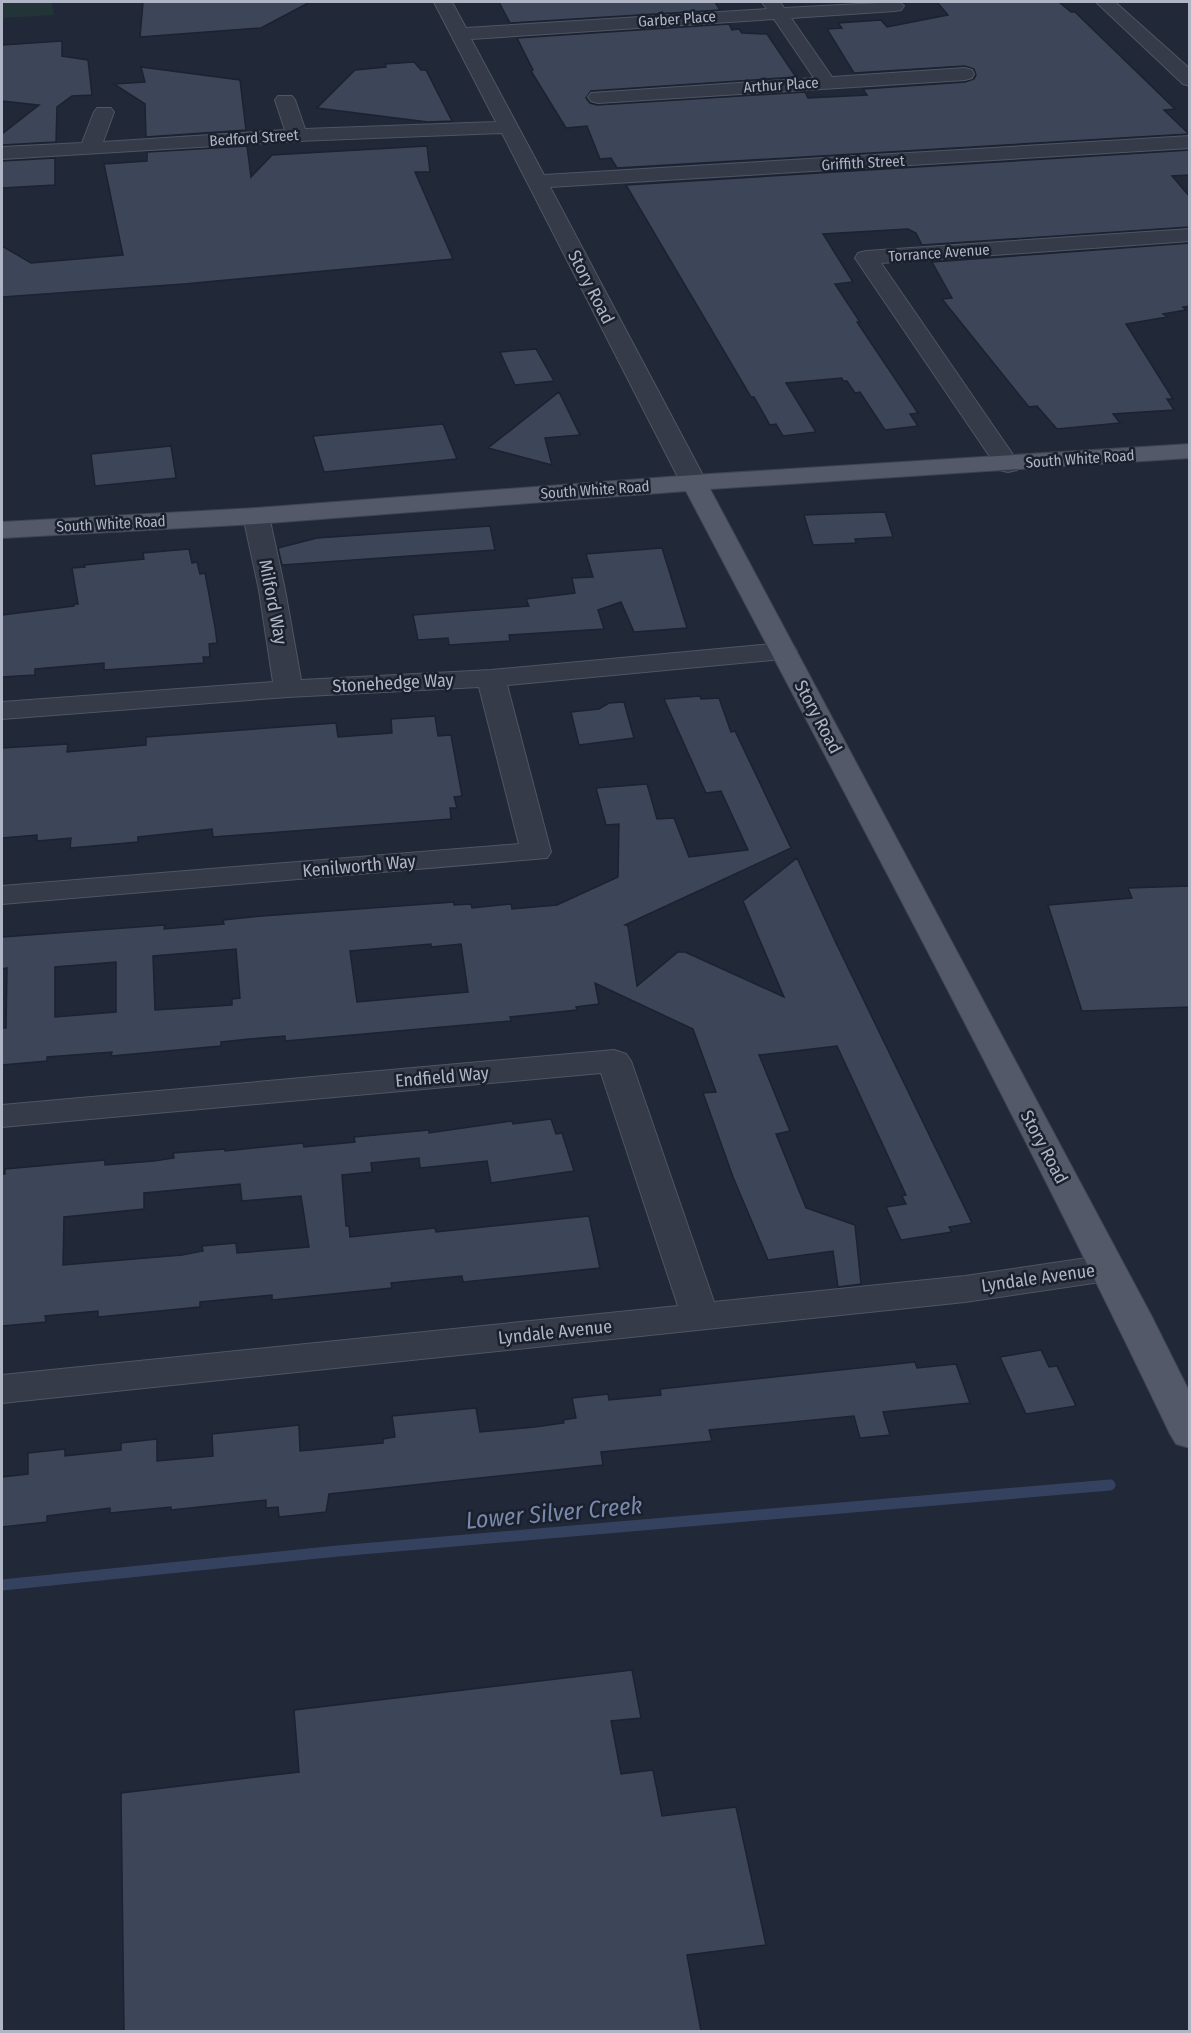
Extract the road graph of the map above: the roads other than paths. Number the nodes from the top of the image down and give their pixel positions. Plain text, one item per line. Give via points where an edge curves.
1 (443, 2) edge
2 (1105, 2) edge
3 (775, 6) edge
4 (895, 6) dead end
5 (460, 34) junction
6 (1180, 62) edge
7 (965, 75) dead end
8 (1190, 80) edge
9 (826, 82) junction
10 (598, 97) dead end
11 (285, 100) dead end
12 (104, 112) dead end
13 (507, 126) junction
14 (297, 135) junction
15 (1190, 142) edge
16 (90, 150) junction
17 (2, 153) edge
18 (537, 182) junction
19 (1190, 235) edge
20 (1190, 451) edge
21 (1008, 465) junction
22 (694, 483) junction
23 (256, 516) junction
24 (2, 530) edge
25 (783, 651) junction
26 (491, 678) junction
27 (288, 689) junction
28 (2, 711) edge
29 (2, 895) edge
30 (2, 1116) edge
31 (1107, 1268) junction
32 (700, 1317) junction
33 (2, 1389) edge
34 (1190, 1434) edge

1 - 5 street, Story Road
2 - 6 street
3 - 4 street, Garber Place
3 - 5 street, Garber Place
3 - 9 street
5 - 13 street, Story Road
6 - 8 street
7 - 9 street, Arthur Place
9 - 10 street, Arthur Place
11 - 14 street
12 - 16 street
13 - 14 street, Bedford Street
13 - 18 street, Story Road
14 - 16 street, Bedford Street
15 - 18 street, Griffith Street
16 - 17 street, Bedford Street
18 - 22 street, Story Road
19 - 21 street, Torrance Avenue via 866,258
20 - 21 main road, South White Road
21 - 22 main road, South White Road
22 - 23 main road, South White Road
22 - 25 main road, Story Road
23 - 24 main road, South White Road
23 - 27 street, Milford Way
25 - 26 street, Stonehedge Way
25 - 31 main road, Story Road
26 - 27 street, Stonehedge Way
26 - 29 street, Kenilworth Way via 536,852
27 - 28 street, Stonehedge Way
30 - 32 street, Endfield Way via 614,1062
31 - 32 street, Lyndale Avenue via 965,1289
31 - 34 main road, Story Road
32 - 33 street, Lyndale Avenue

